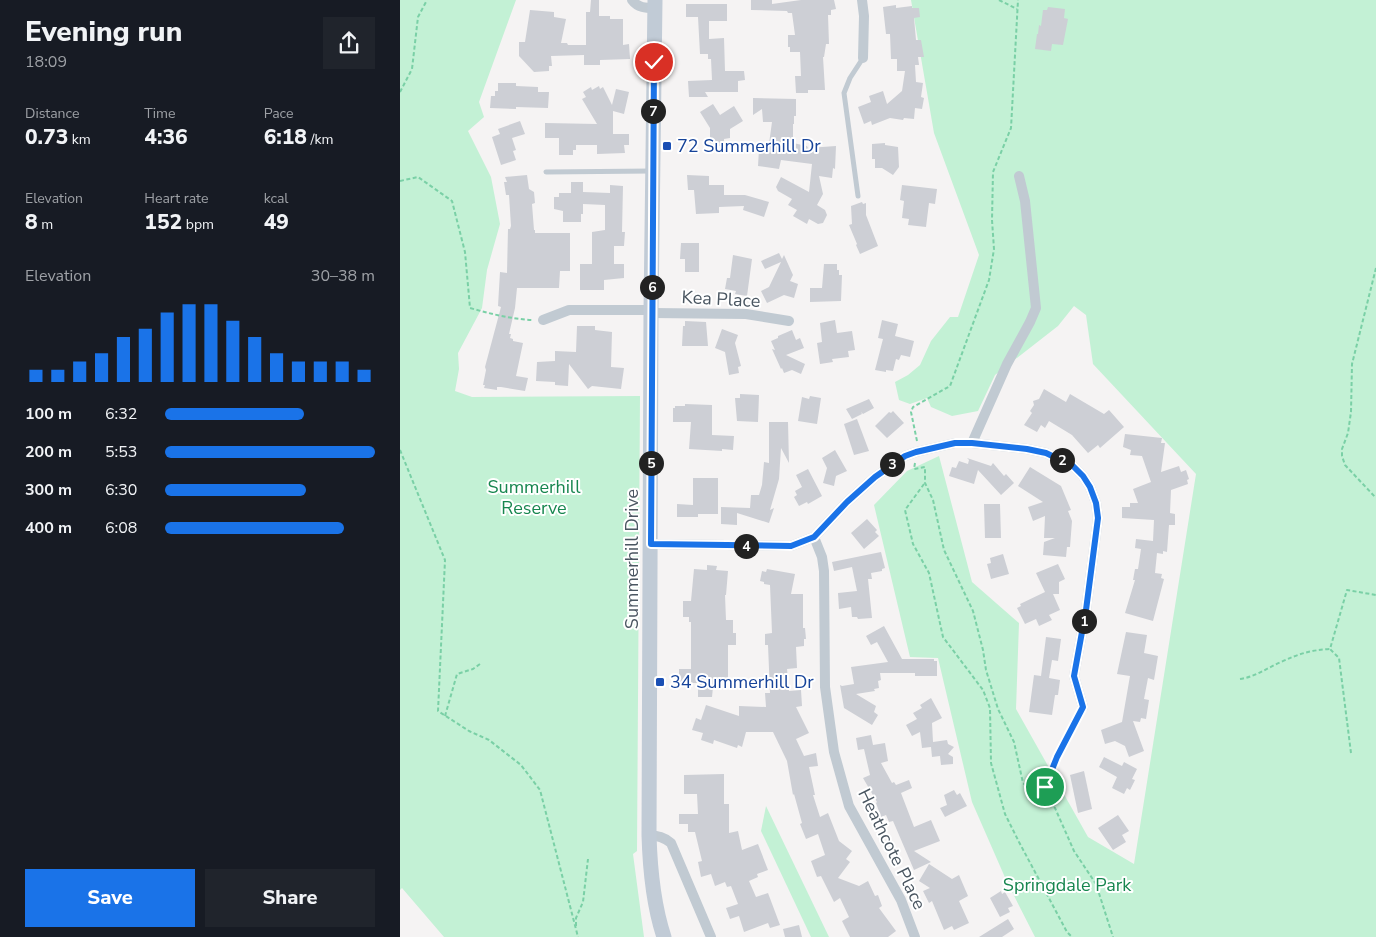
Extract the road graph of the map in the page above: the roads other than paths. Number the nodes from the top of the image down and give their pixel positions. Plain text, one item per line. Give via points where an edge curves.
1 (632, 0) edge
2 (862, 0) edge
3 (654, 4) edge
4 (863, 58) joint
5 (652, 171) junction
6 (546, 172) dead end
7 (1019, 176) dead end
8 (858, 196) dead end
9 (651, 311) junction
10 (543, 320) road end
11 (789, 322) dead end
12 (972, 443) junction
13 (814, 537) junction
14 (651, 544) junction
15 (1083, 707) road end
16 (649, 836) junction
17 (664, 937) edge
18 (711, 937) edge
19 (915, 937) edge

1 - 3 street via 644,8
2 - 4 street
3 - 5 main road, Summerhill Drive
4 - 8 lane via 844,94
5 - 6 lane
5 - 9 main road, Summerhill Drive
7 - 12 street via 1036,308
9 - 10 street, Kea Place via 569,310
9 - 11 street, Kea Place via 746,314
9 - 14 main road, Summerhill Drive
12 - 13 street via 955,443 905,456 875,477
12 - 15 street via 1046,453 1073,466 1090,487 1098,518 1074,676
13 - 14 street via 791,546
13 - 19 street, Heathcote Place via 824,571 825,687 834,752 849,806 900,900
14 - 16 main road, Summerhill Drive
16 - 17 main road, Summerhill Drive via 653,890
16 - 18 street via 660,836 672,843

